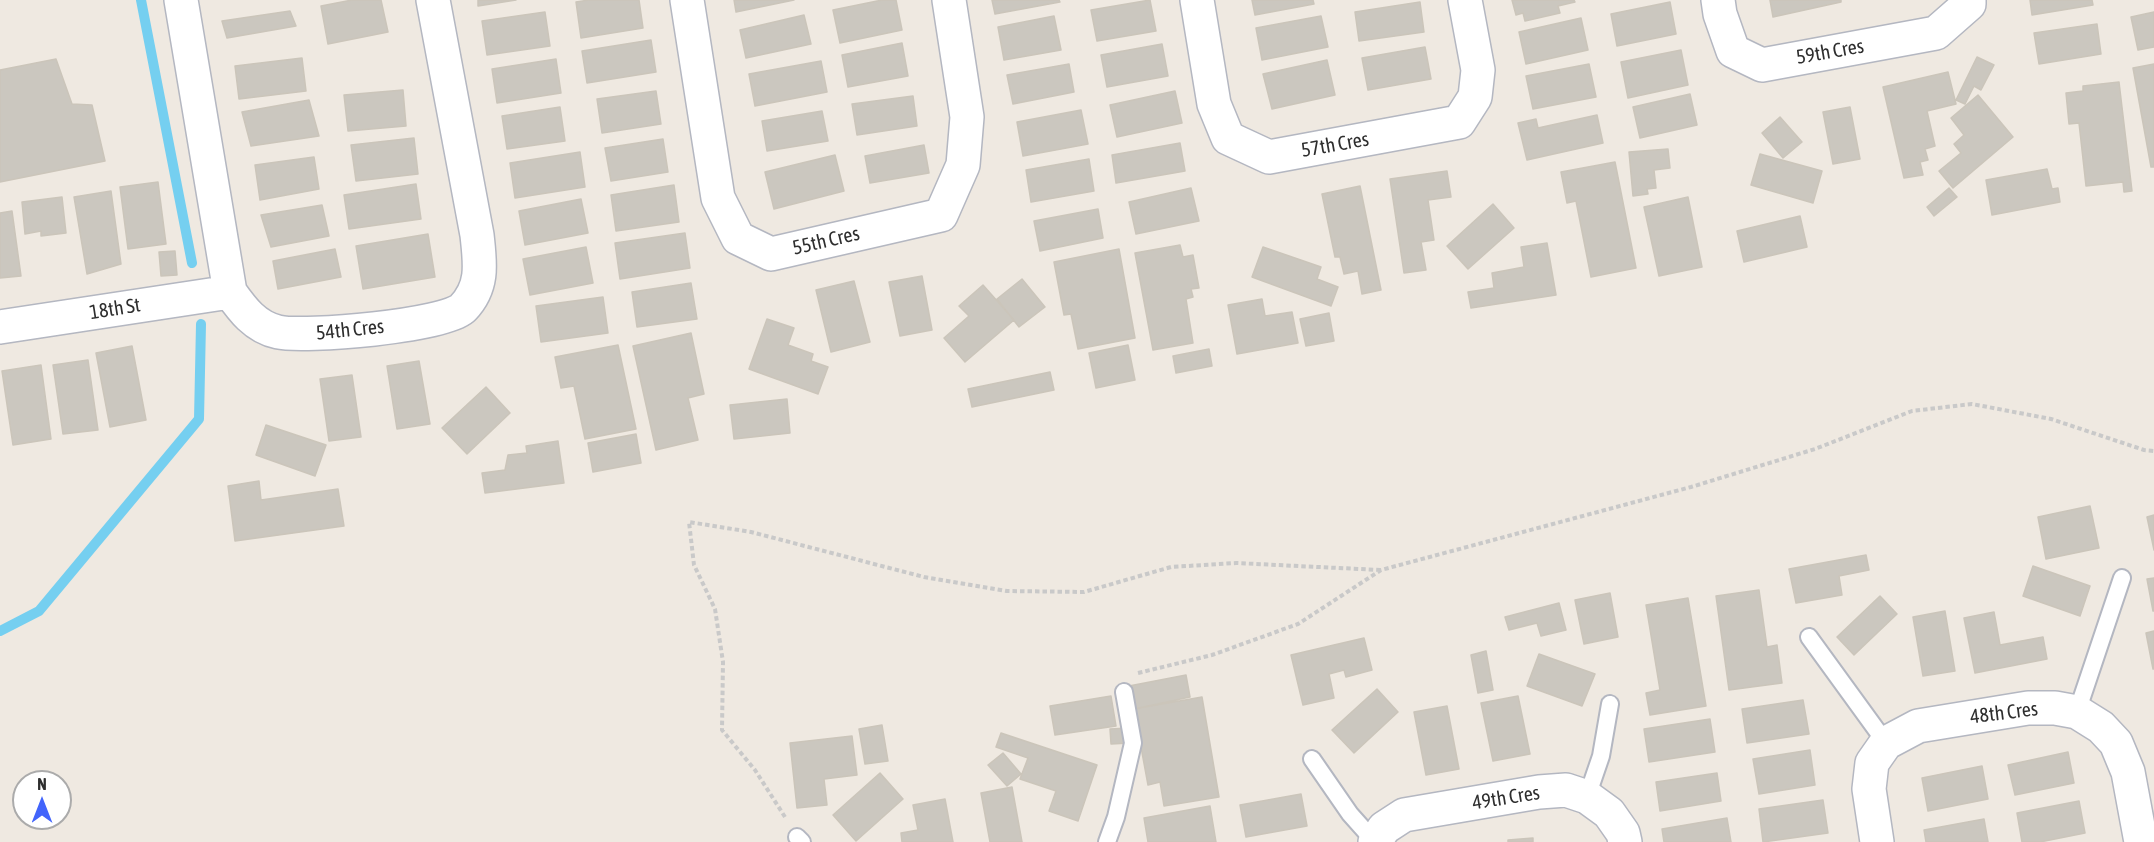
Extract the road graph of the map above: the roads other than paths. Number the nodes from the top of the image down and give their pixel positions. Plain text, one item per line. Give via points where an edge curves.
1 (181, 0) edge
2 (433, 0) edge
3 (687, 0) edge
4 (949, 0) edge
5 (1197, 0) edge
6 (1466, 0) edge
7 (1718, 0) edge
8 (1969, 0) edge
9 (230, 291) junction
10 (0, 327) edge
11 (2121, 578) dead end
12 (1809, 637) dead end
13 (1124, 692) road end
14 (1610, 704) dead end
15 (2078, 712) junction
16 (1886, 743) junction
17 (1312, 759) dead end
18 (1587, 797) junction
19 (1107, 842) edge
20 (1375, 842) edge
21 (1625, 842) edge
22 (1877, 842) edge
23 (2141, 842) edge

1 - 9 street, 54th Cres
2 - 9 street, 54th Cres via 477,235 477,291 461,310 434,320 308,334 276,332 249,318
3 - 4 street, 55th Cres via 718,198 738,238 771,254 941,215 963,165 967,117
5 - 6 street, 57th Cres via 1214,104 1228,138 1269,157 1459,122 1475,97 1478,70
7 - 8 street, 59th Cres via 1733,51 1762,65 1936,33
9 - 10 street, 18th St
11 - 15 lane
12 - 16 lane
13 - 19 lane via 1133,743
14 - 18 lane via 1601,756
15 - 16 street, 48th Cres via 2028,708 1918,726
15 - 23 street, 48th Cres via 2116,743 2128,772
16 - 22 street via 1872,763 1869,789
17 - 20 lane
18 - 20 street, 49th Cres via 1566,790 1539,792 1404,815 1384,828
18 - 21 street, 49th Cres via 1609,813

